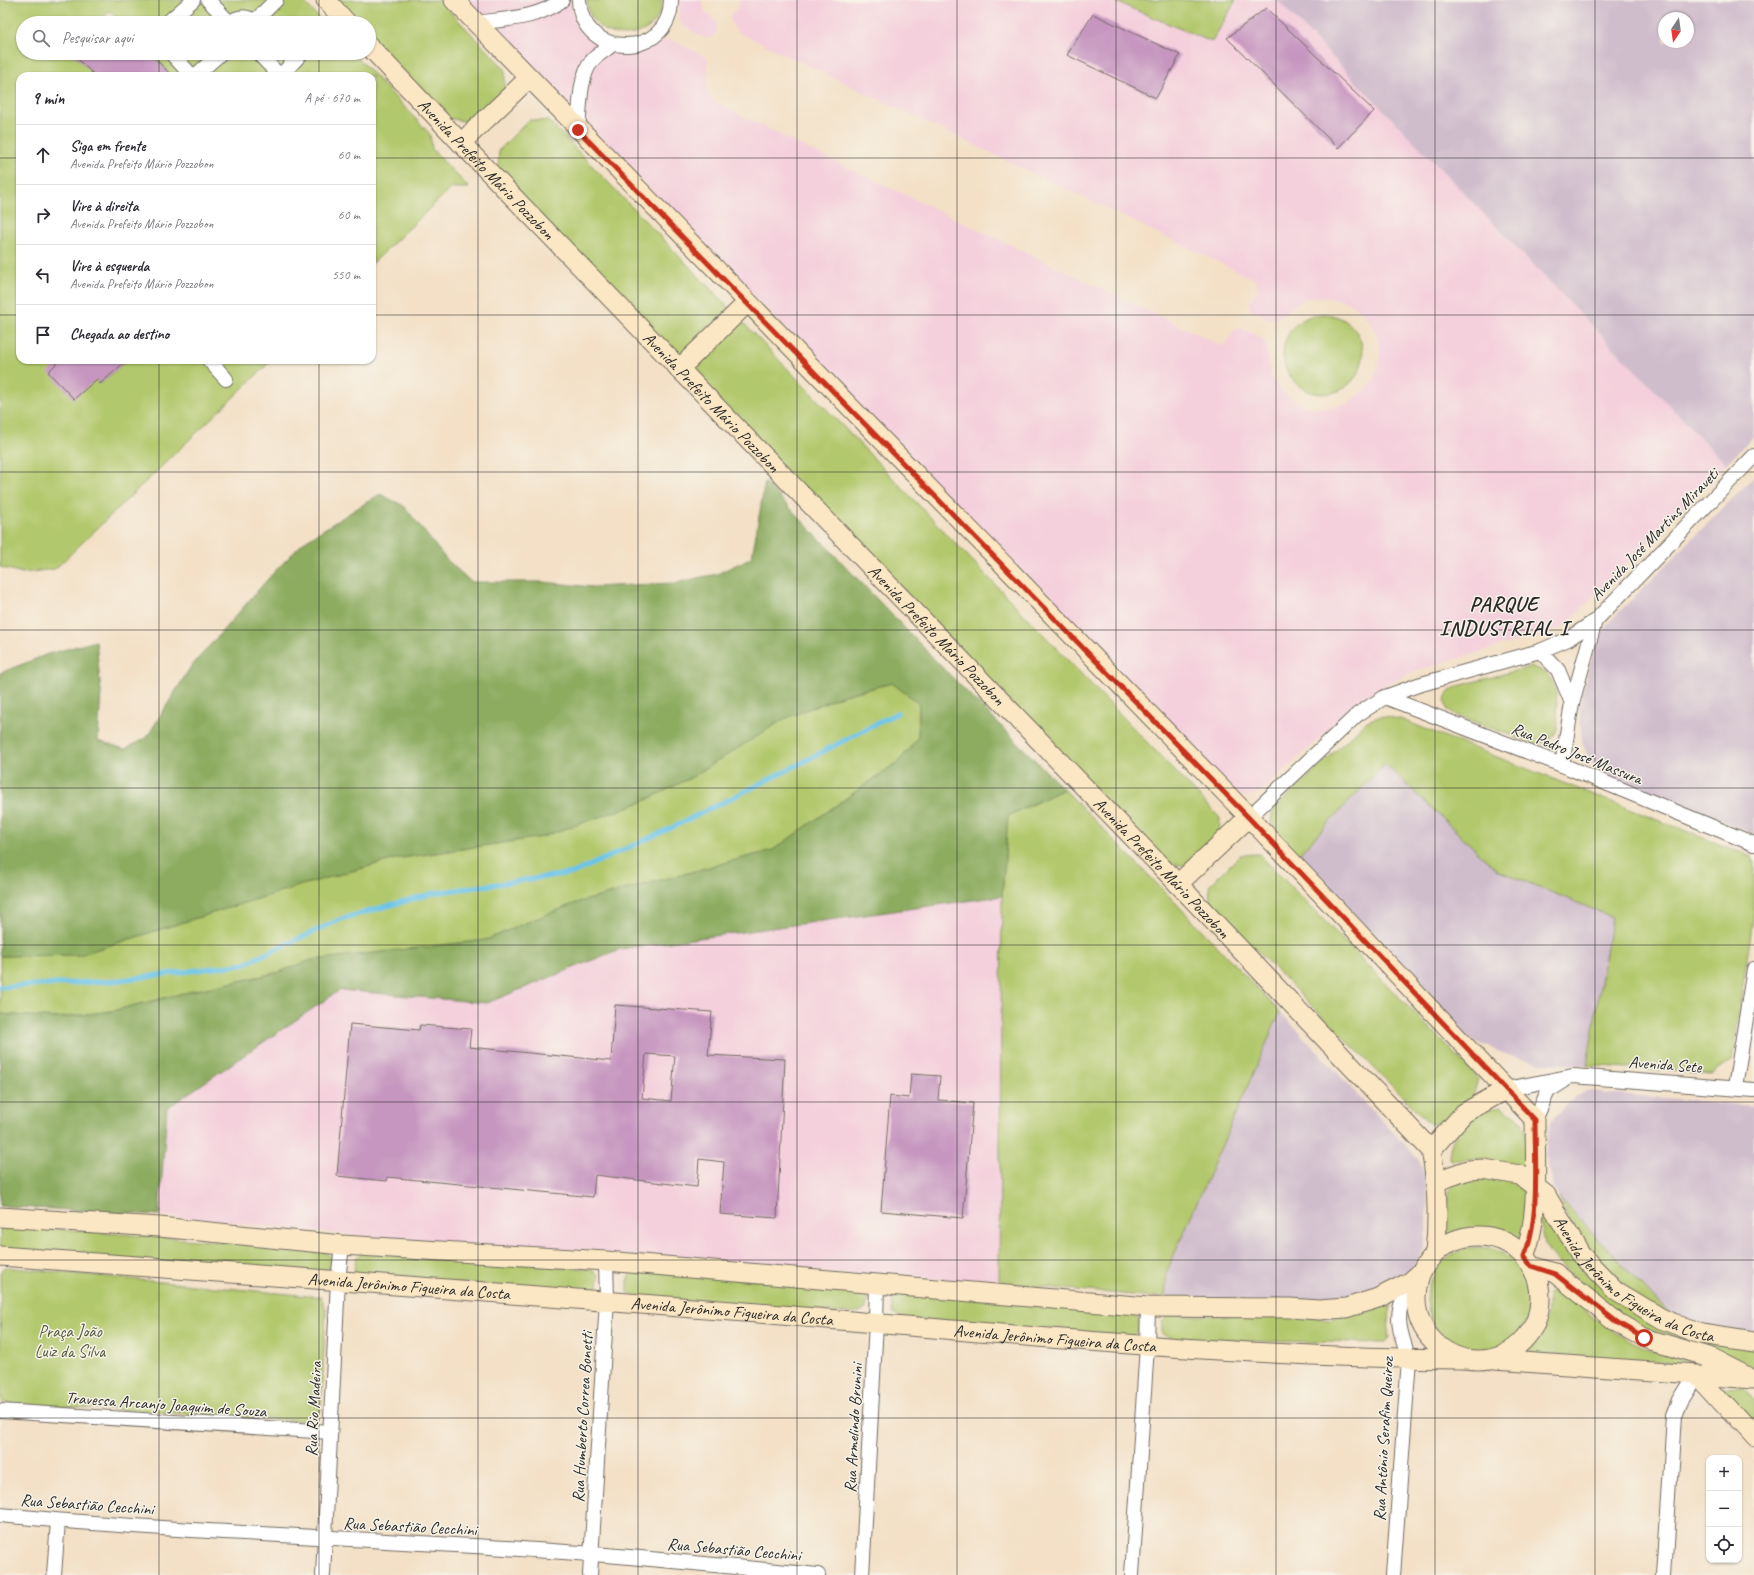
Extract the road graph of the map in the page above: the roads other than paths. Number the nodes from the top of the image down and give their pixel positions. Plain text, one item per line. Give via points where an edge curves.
1 (193, 0) edge
2 (208, 0) edge
3 (276, 0) edge
4 (326, 0) edge
5 (454, 0) edge
6 (562, 0) edge
7 (579, 0) edge
8 (671, 0) edge
9 (175, 16) edge
10 (223, 16) edge
11 (261, 16) edge
12 (337, 16) edge
13 (476, 23) junction
14 (613, 44) junction
15 (376, 53) edge
16 (177, 60) edge
17 (213, 60) edge
18 (265, 60) edge
19 (295, 60) edge
20 (188, 72) edge
21 (200, 72) edge
22 (276, 72) edge
23 (284, 72) edge
24 (529, 78) junction
25 (578, 130) junction
26 (460, 143) junction
27 (747, 302) junction
28 (213, 364) edge
29 (679, 369) junction
30 (226, 379) dead end
31 (1754, 456) edge
32 (1595, 621) junction
33 (1540, 651) junction
34 (1385, 697) junction
35 (1572, 703) junction
36 (1562, 766) junction
37 (1248, 817) junction
38 (1754, 844) edge
39 (1178, 884) junction
40 (1754, 969) edge
41 (1573, 1076) junction
42 (1735, 1087) junction
43 (1507, 1089) junction
44 (1754, 1090) edge
45 (1535, 1120) junction
46 (1431, 1150) junction
47 (1437, 1181) junction
48 (1534, 1185) junction
49 (0, 1217) edge
50 (342, 1245) junction
51 (1435, 1253) junction
52 (0, 1256) edge
53 (606, 1261) junction
54 (1527, 1261) junction
55 (1418, 1280) junction
56 (338, 1281) junction
57 (877, 1283) junction
58 (607, 1300) junction
59 (1148, 1307) junction
60 (876, 1323) junction
61 (1754, 1342) edge
62 (1147, 1346) junction
63 (1409, 1359) junction
64 (1464, 1359) junction
65 (1489, 1360) junction
66 (1696, 1375) junction
67 (1754, 1379) edge
68 (0, 1411) edge
69 (330, 1432) junction
70 (1754, 1438) edge
71 (0, 1516) edge
72 (58, 1521) junction
73 (326, 1539) junction
74 (592, 1554) junction
75 (54, 1575) edge
76 (323, 1575) edge
77 (590, 1575) edge
78 (818, 1575) edge
79 (862, 1575) edge
80 (1132, 1575) edge
81 (1393, 1575) edge
82 (1664, 1575) edge

1 - 9 street
2 - 10 street
3 - 11 street
4 - 12 main road
5 - 13 main road
6 - 13 street via 541,13
7 - 14 street via 586,24 598,36
8 - 14 street via 669,16 656,34 636,45
13 - 24 main road
14 - 25 street via 591,62 586,72
15 - 26 main road, Avenida Prefeito Mário Pozzobon
16 - 20 street
17 - 21 street
18 - 22 street
19 - 23 street
24 - 25 main road
24 - 26 main road
25 - 27 main road
26 - 29 main road, Avenida Prefeito Mário Pozzobon
27 - 29 main road
27 - 37 main road
28 - 30 street
29 - 39 main road, Avenida Prefeito Mário Pozzobon
31 - 32 street, Avenida José Martins Miraveti
32 - 33 street, Avenida José Martins Miraveti via 1568,639
32 - 35 street
33 - 34 street, Avenida José Martins Miraveti via 1418,685
33 - 35 street via 1558,670
34 - 36 street, Rua Pedro José Massura
34 - 37 street, Avenida José Martins Miraveti via 1358,714
35 - 36 street
36 - 38 street, Rua Pedro José Massura
37 - 39 main road
37 - 43 main road
39 - 46 main road, Avenida Prefeito Mário Pozzobon
40 - 42 street
41 - 42 street, Avenida Sete
41 - 43 street, Avenida Sete
41 - 45 street via 1548,1091
42 - 44 street, Avenida Sete
43 - 45 main road
43 - 46 main road via 1464,1113
45 - 48 main road
46 - 47 main road
47 - 48 main road, Avenida Jerônimo Figueira da Costa via 1468,1170 1483,1169 1520,1175
47 - 51 main road via 1438,1225
48 - 54 main road via 1534,1216
48 - 61 main road, Avenida Jerônimo Figueira da Costa via 1546,1195 1580,1254 1616,1291 1671,1323 1701,1334
49 - 50 main road via 159,1227
50 - 53 main road
50 - 56 street, Rua Rio Madeira
51 - 54 main road via 1455,1240 1480,1236 1504,1242
51 - 55 main road
52 - 56 main road, Avenida Jerônimo Figueira da Costa
53 - 57 main road
53 - 58 street, Rua Humberto Correa Bonetti
54 - 65 main road via 1536,1277 1540,1295 1539,1313 1535,1324 1525,1339 1511,1351
54 - 67 main road via 1555,1274 1618,1323 1644,1338 1713,1358
55 - 59 main road via 1378,1298 1346,1308 1319,1310
55 - 63 street, Rua Antônio Serafim Queiroz via 1405,1297 1399,1330
55 - 64 main road via 1416,1309 1425,1332 1442,1350
56 - 58 main road, Avenida Jerônimo Figueira da Costa
56 - 69 street, Rua Rio Madeira
57 - 59 main road
57 - 60 street, Rua Armelindo Brunini
58 - 60 main road, Avenida Jerônimo Figueira da Costa
58 - 74 street, Rua Humberto Correa Bonetti
59 - 62 street
60 - 62 main road, Avenida Jerônimo Figueira da Costa
60 - 79 street, Rua Armelindo Brunini
62 - 63 main road, Avenida Jerônimo Figueira da Costa
62 - 80 street
63 - 64 main road, Avenida Jerônimo Figueira da Costa
63 - 81 street, Rua Antônio Serafim Queiroz
64 - 65 main road
65 - 66 main road
66 - 67 main road
66 - 70 main road
66 - 82 street via 1674,1416
68 - 69 street, Travessa Arcanjo Joaquim de Souza
69 - 73 street, Rua Rio Madeira
71 - 72 street, Rua Sebastião Cecchini
72 - 73 street, Rua Sebastião Cecchini
72 - 75 street
73 - 74 street, Rua Sebastião Cecchini
73 - 76 street, Rua Rio Madeira
74 - 77 street, Rua Humberto Correa Bonetti
74 - 78 street, Rua Sebastião Cecchini

